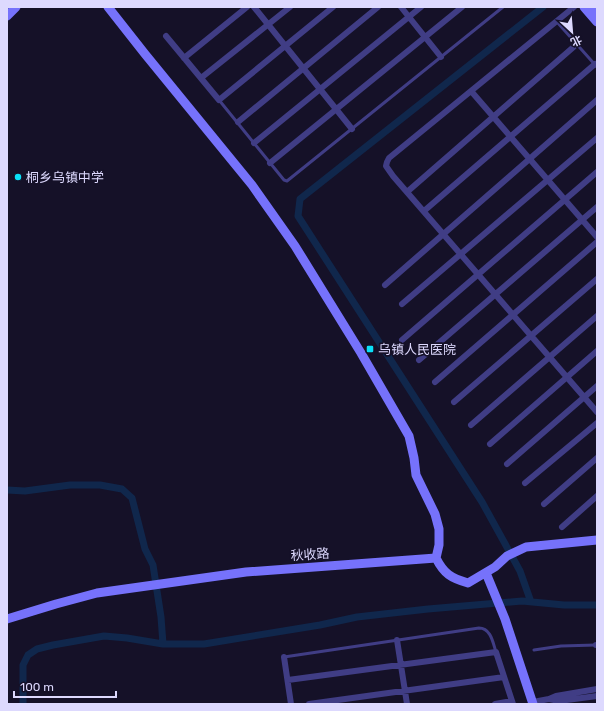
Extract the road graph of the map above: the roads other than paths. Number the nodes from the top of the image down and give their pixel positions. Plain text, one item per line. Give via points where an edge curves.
1 (16, 7) edge
2 (108, 7) edge
3 (247, 7) edge
4 (254, 7) edge
5 (290, 7) edge
6 (333, 7) edge
7 (378, 7) edge
8 (401, 7) edge
9 (421, 7) edge
10 (462, 7) edge
11 (503, 7) edge
12 (574, 7) edge
13 (584, 7) edge
14 (594, 7) edge
15 (597, 10) edge
16 (7, 16) edge
17 (409, 17) junction
18 (557, 21) junction
19 (597, 22) edge
20 (268, 25) junction
21 (166, 36) dead end
22 (425, 37) junction
23 (577, 44) junction
24 (285, 46) junction
25 (441, 57) junction
26 (184, 58) junction
27 (596, 66) edge
28 (303, 68) junction
29 (201, 78) junction
30 (320, 89) junction
31 (471, 91) junction
32 (220, 100) junction
33 (597, 100) edge
34 (336, 109) junction
35 (493, 117) junction
36 (238, 122) junction
37 (352, 129) junction
38 (510, 137) junction
39 (597, 138) edge
40 (254, 142) junction
41 (530, 159) junction
42 (270, 163) junction
43 (597, 172) edge
44 (548, 180) junction
45 (407, 192) junction
46 (565, 200) junction
47 (597, 207) edge
48 (424, 211) junction
49 (582, 220) junction
50 (444, 234) junction
51 (597, 237) edge
52 (597, 242) edge
53 (461, 254) junction
54 (478, 274) junction
55 (597, 279) edge
56 (385, 285) dead end
57 (496, 294) junction
58 (402, 304) dead end
59 (513, 314) junction
60 (597, 316) edge
61 (531, 336) junction
62 (402, 340) dead end
63 (597, 351) edge
64 (550, 357) junction
65 (419, 360) dead end
66 (567, 377) junction
67 (435, 382) dead end
68 (597, 386) edge
69 (584, 397) junction
70 (454, 402) dead end
71 (597, 412) edge
72 (597, 422) edge
73 (471, 425) dead end
74 (490, 444) dead end
75 (597, 458) edge
76 (507, 464) dead end
77 (525, 483) dead end
78 (597, 496) edge
79 (544, 504) dead end
80 (562, 527) dead end
81 (597, 540) edge
82 (436, 558) junction
83 (486, 573) junction
84 (7, 619) edge
85 (398, 640) junction
86 (596, 645) edge
87 (534, 650) dead end
88 (496, 652) junction
89 (284, 657) joint
90 (401, 665) junction
91 (504, 677) junction
92 (288, 680) junction
93 (597, 689) edge
94 (405, 691) junction
95 (597, 696) edge
96 (549, 699) junction
97 (512, 703) edge
98 (533, 703) edge
99 (291, 704) edge
100 (309, 704) edge
101 (407, 704) edge
102 (495, 704) edge

1 - 16 street
2 - 82 street via 252,185 296,246 365,360 409,436 416,475 435,514 439,529
3 - 26 street
4 - 20 street
5 - 20 street
6 - 24 street
7 - 28 street
8 - 17 street
9 - 17 street
10 - 22 street
11 - 25 lane
12 - 18 street
13 - 19 street
14 - 15 street
17 - 22 street
17 - 30 street
18 - 23 lane
18 - 31 street
20 - 24 street
20 - 29 street
21 - 26 street
22 - 25 street
22 - 34 street
23 - 27 lane
23 - 35 street
24 - 28 street
24 - 32 street
25 - 37 lane
26 - 29 street
27 - 38 street
28 - 30 street
28 - 36 street
29 - 32 street
30 - 34 street
30 - 40 street
31 - 35 street
31 - 45 street via 387,162 386,166
32 - 36 lane
33 - 41 street
34 - 37 street
34 - 42 street
35 - 38 street
35 - 45 street
36 - 40 lane
37 - 42 lane via 287,181
38 - 41 street
38 - 48 street
39 - 44 street
40 - 42 lane
41 - 44 street
41 - 50 street
43 - 46 street
44 - 46 street
44 - 53 street
45 - 48 street
46 - 49 street
46 - 54 street
47 - 49 street
48 - 50 street
49 - 51 street
49 - 57 street
50 - 53 street
50 - 56 street
52 - 59 street
53 - 54 street
53 - 58 street
54 - 57 street
54 - 62 street
55 - 61 street
57 - 59 street
57 - 65 street
59 - 61 street
59 - 67 street
60 - 64 street
61 - 64 street
61 - 70 street
63 - 66 street
64 - 66 street
64 - 73 street
66 - 69 street
66 - 74 street
68 - 69 street
69 - 71 street
69 - 76 street
72 - 77 street
75 - 79 street
78 - 80 street
81 - 83 street via 526,547 507,556
82 - 83 street via 441,569 453,578 468,583
82 - 84 street, 秋收路 via 246,572 104,592
83 - 98 street via 505,619
85 - 88 lane via 484,628 488,630
85 - 89 lane
85 - 90 street
86 - 87 lane
88 - 90 street
88 - 91 street
89 - 92 street
90 - 92 street
90 - 94 street
91 - 94 street
91 - 97 street
92 - 99 street
93 - 96 street
94 - 100 street
94 - 101 street
95 - 96 street via 559,701
96 - 98 street
97 - 102 street

